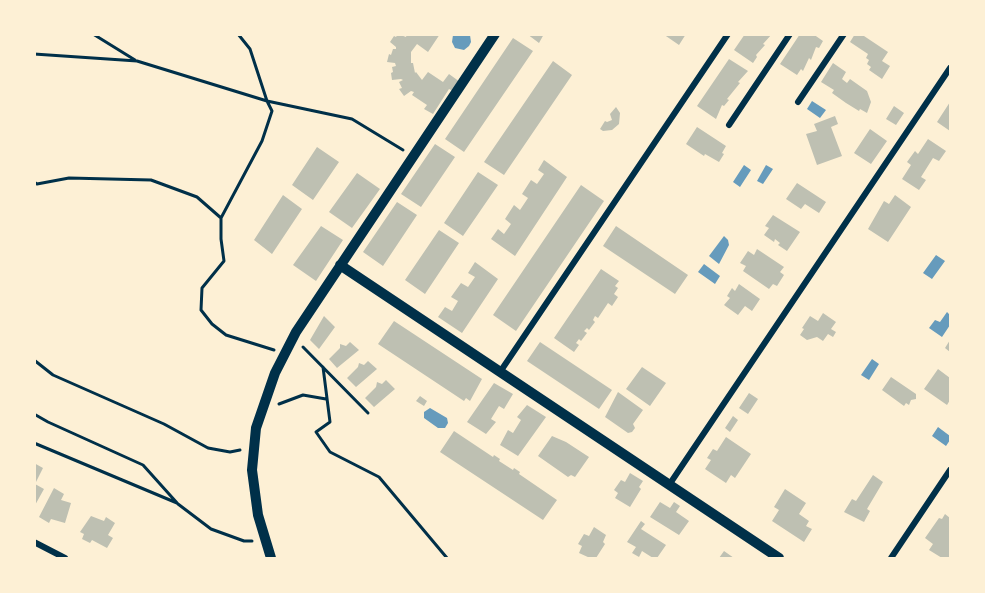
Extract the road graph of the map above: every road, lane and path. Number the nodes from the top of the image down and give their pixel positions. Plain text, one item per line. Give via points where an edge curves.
1 (93, 34) edge
2 (238, 34) edge
3 (495, 34) edge
4 (728, 34) edge
5 (790, 34) edge
6 (844, 34) edge
7 (34, 54) edge
8 (137, 61) junction
9 (951, 68) edge
10 (267, 101) junction
11 (798, 102) dead end
12 (729, 125) dead end
13 (414, 156) junction
14 (34, 182) edge
15 (221, 218) junction
16 (340, 265) junction
17 (293, 338) junction
18 (284, 354) junction
19 (34, 360) edge
20 (323, 367) junction
21 (500, 372) junction
22 (326, 399) junction
23 (262, 410) junction
24 (368, 413) dead end
25 (34, 414) edge
26 (34, 443) edge
27 (253, 447) junction
28 (951, 470) edge
29 (669, 485) junction
30 (178, 504) junction
31 (34, 542) edge
32 (266, 542) junction
33 (65, 558) edge
34 (270, 558) edge
35 (447, 558) edge
36 (779, 558) edge
37 (891, 558) edge

1 - 8 path
2 - 10 path via 250,49
3 - 13 street
4 - 21 street
5 - 12 street
6 - 11 street
7 - 8 path
8 - 10 path
9 - 29 street
10 - 13 path via 352,119
10 - 15 path via 272,111 262,141
13 - 16 street
14 - 15 path via 69,178 151,180 197,197
15 - 18 path via 224,261 202,288 201,310 226,335
16 - 17 street
16 - 21 street
17 - 18 street
17 - 20 path
18 - 23 street
19 - 27 path via 53,375 208,448 230,452
20 - 22 path
20 - 24 path
21 - 29 street
22 - 23 path via 303,395
22 - 35 path via 330,422 316,432 330,452 380,477
23 - 27 street
25 - 30 path via 143,465
26 - 30 path
27 - 32 street via 258,515
28 - 37 street
29 - 36 street
30 - 32 path via 211,529 244,541
31 - 33 street
32 - 34 street

